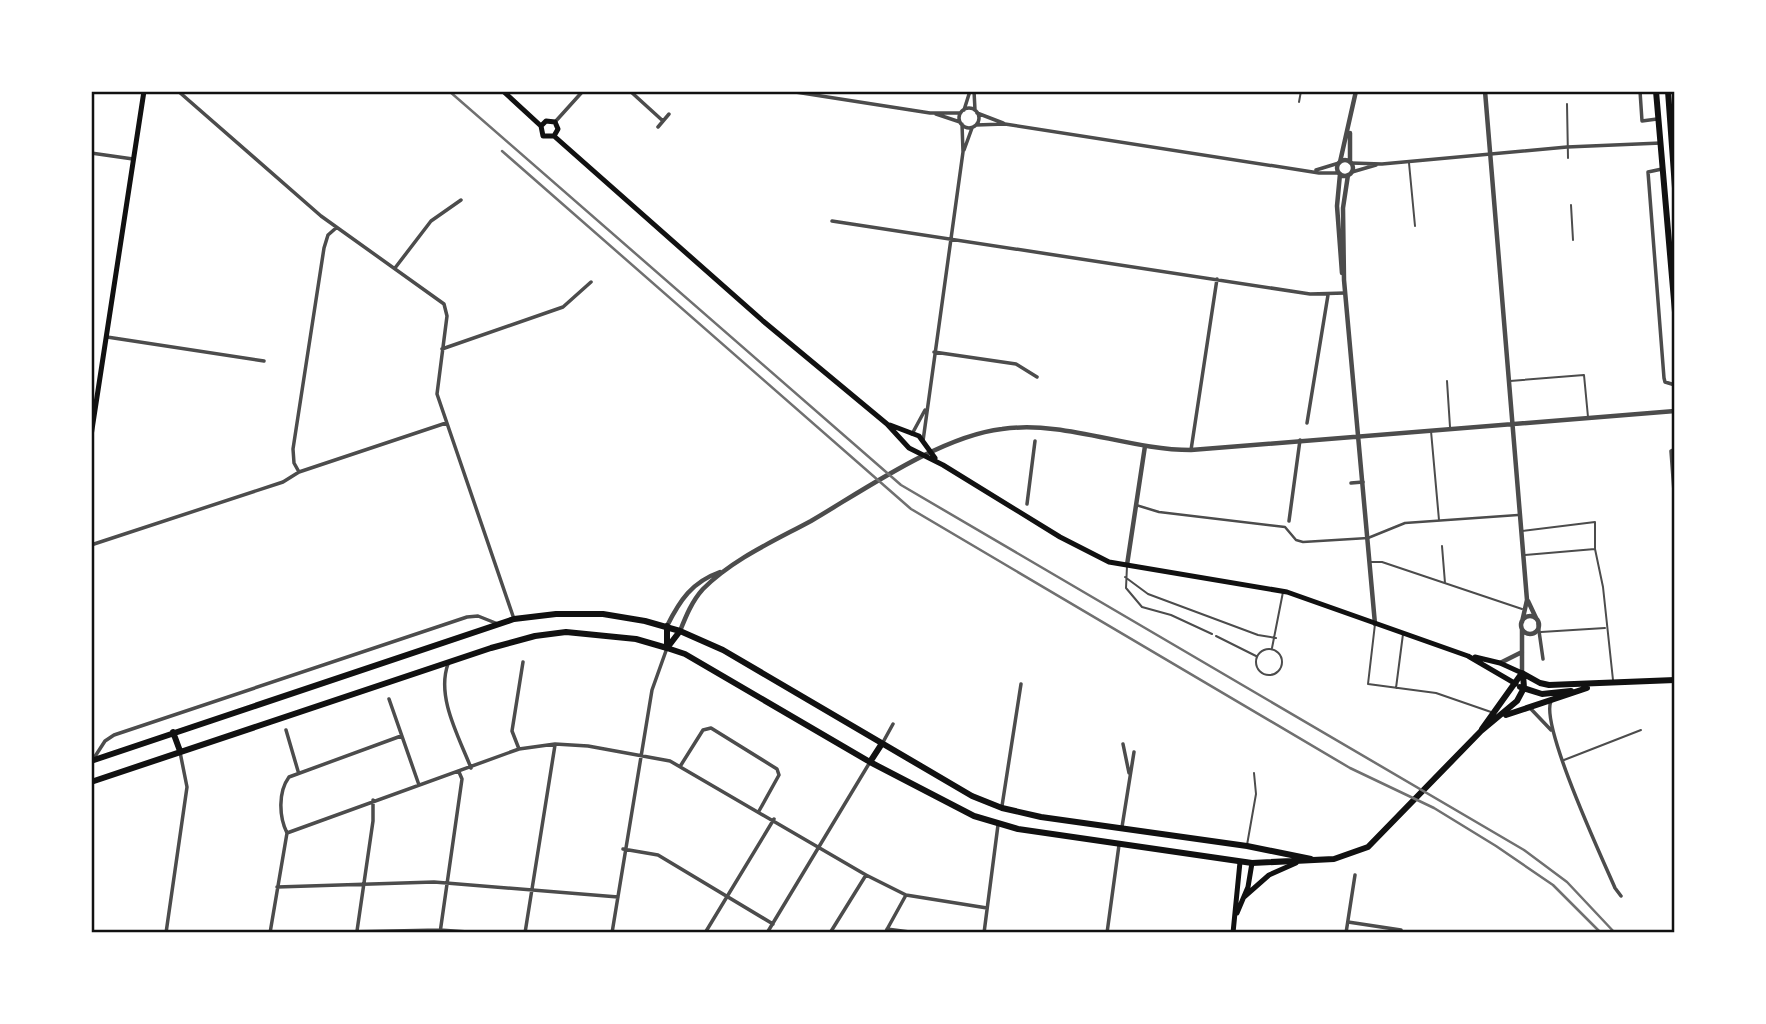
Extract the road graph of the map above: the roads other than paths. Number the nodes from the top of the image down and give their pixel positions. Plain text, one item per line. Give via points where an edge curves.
1 (144, 91) edge
2 (178, 91) edge
3 (502, 91) edge
4 (583, 91) edge
5 (629, 91) edge
6 (789, 91) edge
7 (972, 91) edge
8 (1301, 91) edge
9 (1356, 91) edge
10 (1485, 91) edge
11 (1640, 91) edge
12 (1656, 91) edge
13 (1668, 91) edge
14 (1299, 102) dead end
15 (1567, 104) dead end
16 (962, 111) junction
17 (976, 112) junction
18 (930, 113) junction
19 (669, 114) dead end
20 (1659, 119) junction
21 (663, 121) junction
22 (555, 122) junction
23 (961, 123) junction
24 (1005, 124) junction
25 (541, 126) junction
26 (974, 126) junction
27 (658, 127) dead end
28 (1350, 129) junction
29 (554, 136) junction
30 (1661, 143) junction
31 (1567, 147) junction
32 (963, 152) junction
33 (91, 153) edge
34 (1489, 155) junction
35 (1568, 158) dead end
36 (133, 159) junction
37 (1340, 162) junction
38 (1409, 162) junction
39 (1350, 163) junction
40 (1382, 164) junction
41 (1663, 169) junction
42 (1314, 170) junction
43 (1339, 173) junction
44 (1350, 174) junction
45 (1675, 188) edge
46 (461, 200) dead end
47 (1571, 205) dead end
48 (832, 221) dead end
49 (1415, 226) dead end
50 (337, 227) junction
51 (952, 239) junction
52 (1573, 240) dead end
53 (396, 268) junction
54 (1217, 279) junction
55 (1344, 280) junction
56 (591, 282) dead end
57 (1674, 283) edge
58 (1345, 293) junction
59 (1328, 295) junction
60 (1675, 312) edge
61 (106, 336) junction
62 (442, 349) junction
63 (934, 352) junction
64 (264, 361) dead end
65 (1037, 377) dead end
66 (1447, 381) dead end
67 (1508, 381) junction
68 (1675, 385) edge
69 (926, 404) junction
70 (1675, 411) edge
71 (1588, 418) junction
72 (446, 423) junction
73 (1307, 423) dead end
74 (887, 424) junction
75 (1511, 424) junction
76 (1450, 428) junction
77 (1430, 430) junction
78 (911, 434) junction
79 (1360, 434) junction
80 (91, 436) edge
81 (1300, 440) junction
82 (1035, 441) dead end
83 (923, 442) junction
84 (1145, 446) junction
85 (909, 448) junction
86 (1675, 449) edge
87 (1191, 450) junction
88 (943, 465) junction
89 (299, 472) junction
90 (1363, 482) junction
91 (1350, 483) dead end
92 (1295, 486) junction
93 (1304, 486) dead end
94 (1027, 504) dead end
95 (1136, 505) junction
96 (1675, 505) edge
97 (1518, 515) junction
98 (1289, 521) joint
99 (1439, 521) junction
100 (1285, 527) junction
101 (1520, 531) junction
102 (1368, 538) junction
103 (91, 545) edge
104 (1442, 546) dead end
105 (1595, 550) junction
106 (1524, 555) junction
107 (1370, 562) junction
108 (1127, 565) junction
109 (724, 570) junction
110 (1125, 577) junction
111 (1445, 584) junction
112 (1283, 591) junction
113 (1527, 600) junction
114 (1525, 610) junction
115 (514, 620) junction
116 (1537, 622) junction
117 (499, 624) junction
118 (1375, 624) junction
119 (1522, 625) junction
120 (667, 626) junction
121 (1606, 628) junction
122 (680, 631) junction
123 (1539, 632) junction
124 (1403, 633) junction
125 (1212, 634) dead end
126 (1216, 636) dead end
127 (1276, 638) junction
128 (667, 648) junction
129 (1272, 649) junction
130 (1522, 652) junction
131 (1257, 656) junction
132 (1468, 656) junction
133 (1543, 659) dead end
134 (449, 662) junction
135 (523, 662) dead end
136 (1500, 663) junction
137 (1522, 674) junction
138 (1675, 680) edge
139 (1021, 684) dead end
140 (1516, 684) junction
141 (1613, 684) junction
142 (1604, 685) junction
143 (1396, 688) junction
144 (1524, 688) junction
145 (1587, 688) junction
146 (389, 699) dead end
147 (1552, 700) junction
148 (1524, 708) junction
149 (1492, 713) junction
150 (1500, 718) junction
151 (893, 724) dead end
152 (286, 730) dead end
153 (1641, 730) dead end
154 (1481, 731) junction
155 (1552, 731) junction
156 (173, 732) junction
157 (401, 736) junction
158 (555, 744) junction
159 (1123, 744) dead end
160 (881, 745) junction
161 (519, 750) junction
162 (180, 751) junction
163 (1134, 752) dead end
164 (641, 755) junction
165 (92, 760) edge
166 (1563, 761) junction
167 (870, 762) junction
168 (681, 765) junction
169 (471, 768) junction
170 (298, 771) junction
171 (459, 772) junction
172 (1254, 773) dead end
173 (1130, 779) junction
174 (91, 782) edge
175 (419, 785) junction
176 (373, 800) junction
177 (1002, 808) junction
178 (759, 811) junction
179 (774, 819) junction
180 (998, 825) junction
181 (1122, 827) junction
182 (287, 832) junction
183 (1119, 845) junction
184 (1247, 846) junction
185 (819, 847) junction
186 (624, 849) junction
187 (1314, 860) junction
188 (1240, 862) junction
189 (1252, 863) junction
190 (1296, 863) junction
191 (866, 875) junction
192 (1355, 875) dead end
193 (449, 883) junction
194 (364, 884) junction
195 (277, 887) junction
196 (533, 890) junction
197 (906, 895) junction
198 (1621, 896) dead end
199 (618, 897) junction
200 (727, 897) junction
201 (1244, 897) junction
202 (987, 908) junction
203 (1235, 916) junction
204 (1348, 922) junction
205 (773, 924) junction
206 (1401, 930) dead end
207 (440, 931) edge
208 (886, 931) edge
209 (357, 932) edge
210 (166, 933) edge
211 (270, 933) edge
212 (296, 933) edge
213 (482, 933) edge
214 (525, 933) edge
215 (612, 933) edge
216 (705, 933) edge
217 (767, 933) edge
218 (830, 933) edge
219 (917, 933) edge
220 (984, 933) edge
221 (1107, 933) edge
222 (1233, 933) edge
223 (1346, 933) edge

1 - 36 main road
2 - 50 street
3 - 25 main road
4 - 22 street
5 - 21 street
6 - 18 street
7 - 16 street
7 - 17 street
8 - 14 lane
9 - 28 street
10 - 34 street
11 - 20 street via 1642,121
12 - 20 main road
13 - 45 main road
15 - 31 lane
16 - 17 street
16 - 18 street
16 - 23 street
17 - 24 street
17 - 26 street
18 - 23 street
19 - 21 street
20 - 30 main road
21 - 27 street
22 - 25 main road
22 - 29 main road
23 - 26 street
23 - 32 street
24 - 26 street
24 - 42 street
25 - 29 main road via 543,136
26 - 32 street
28 - 37 street
28 - 39 street
29 - 74 main road
30 - 31 street
30 - 41 main road
31 - 34 street
31 - 35 lane
32 - 51 street
33 - 36 street
34 - 38 street
34 - 67 street
36 - 61 main road
37 - 39 street
37 - 42 street
37 - 43 street
38 - 40 street
38 - 49 lane
39 - 40 street
39 - 44 street
40 - 44 street
41 - 57 main road
41 - 68 street via 1648,172 1664,377
42 - 43 street
43 - 44 street
43 - 55 street via 1339,263
44 - 55 street via 1343,208
46 - 53 street via 431,221
47 - 52 lane
48 - 51 street
50 - 53 street
50 - 89 street via 324,248 297,422 292,455
51 - 54 street
51 - 63 street
53 - 62 street via 444,304 447,316
54 - 59 street
54 - 87 street
55 - 58 street
56 - 62 street via 563,307
57 - 60 main road
58 - 59 street
58 - 79 street
59 - 73 street
61 - 64 street
61 - 80 main road
62 - 72 street via 436,388
63 - 65 street via 1018,364
63 - 69 street
66 - 76 lane
67 - 71 lane via 1584,375
67 - 75 street
69 - 78 street
69 - 83 street
70 - 71 street
71 - 75 street
72 - 89 street
72 - 115 street
74 - 78 main road
74 - 85 main road
75 - 76 street
75 - 97 street
76 - 77 street
77 - 79 street
77 - 99 lane
78 - 83 main road
78 - 85 main road
79 - 81 street
79 - 90 street
81 - 87 street
81 - 92 street
82 - 94 street
83 - 85 main road via 918,450
83 - 88 main road
84 - 87 street
84 - 95 street
84 - 109 street via 1059,430 1002,428 966,438
85 - 88 main road
86 - 96 street via 1671,451
88 - 108 main road via 1097,558
89 - 103 street via 283,482
90 - 91 street
90 - 102 street
92 - 93 street
92 - 98 street
95 - 100 street via 1158,512
95 - 108 street
97 - 99 street
97 - 101 street
98 - 100 street
99 - 102 street via 1405,523
100 - 102 street via 1303,542
101 - 105 lane via 1595,523
101 - 106 street
102 - 107 street
104 - 111 lane
105 - 106 lane
105 - 121 lane via 1604,587
106 - 113 street
107 - 111 lane
107 - 118 street
108 - 110 lane
108 - 112 main road
109 - 120 street via 698,582 678,604
109 - 122 street via 697,596
110 - 125 lane via 1126,590 1142,607
110 - 127 lane via 1148,594
111 - 114 lane
112 - 118 main road
112 - 127 lane
113 - 114 street
113 - 116 street
114 - 119 street
115 - 117 main road
115 - 120 main road via 593,613
116 - 119 street via 1528,616
116 - 119 street via 1533,633
116 - 123 street
117 - 156 main road
117 - 165 street via 467,617 135,728 107,739
118 - 124 main road
118 - 143 lane via 1368,684
119 - 130 street
120 - 122 main road
120 - 128 main road
121 - 123 lane
121 - 141 lane
122 - 128 main road
122 - 160 main road via 723,650
123 - 133 street
124 - 132 main road
124 - 143 lane
126 - 131 lane
127 - 129 lane
128 - 134 main road via 636,639 566,632 535,636
128 - 164 street via 652,690
128 - 167 main road via 685,654
129 - 131 lane
129 - 131 lane via 1282,662 1275,674 1259,670
130 - 136 street
130 - 137 street
132 - 136 main road
132 - 140 main road
134 - 162 main road
134 - 169 street via 443,677 450,712
135 - 161 street via 512,731
136 - 137 main road
137 - 140 main road
137 - 142 main road via 1542,684
137 - 144 main road
138 - 141 main road
139 - 177 street
140 - 144 main road
140 - 149 main road
141 - 142 main road
142 - 145 main road
143 - 149 lane via 1436,693
144 - 145 main road via 1547,694
144 - 150 main road
145 - 147 main road
146 - 157 street
147 - 148 main road
147 - 155 street
148 - 150 main road
148 - 155 street via 1536,712
149 - 154 main road
150 - 154 main road
151 - 160 street
152 - 170 street
153 - 166 lane
154 - 187 main road via 1371,845 1345,858
155 - 166 street
156 - 162 main road
156 - 165 main road
157 - 170 street
157 - 175 street
158 - 161 street
158 - 164 street
158 - 196 street
159 - 173 street
160 - 167 main road
160 - 177 main road
161 - 169 street
162 - 174 main road
162 - 210 street via 187,788
163 - 173 street
164 - 168 street
164 - 186 street
166 - 198 street
167 - 180 main road
167 - 185 street
168 - 178 street
168 - 178 street via 703,730 711,728 777,769 779,775
169 - 171 street
170 - 182 street via 289,777 283,793 281,817
171 - 175 street
171 - 193 street via 462,779
172 - 184 lane via 1256,792
173 - 181 street
175 - 176 street
176 - 182 street
176 - 194 street
177 - 180 main road
177 - 181 main road
178 - 179 street
179 - 185 street
179 - 200 street
180 - 183 main road
180 - 202 street
181 - 183 main road
181 - 184 main road
182 - 195 street
183 - 188 main road
183 - 221 street
184 - 187 main road
184 - 188 main road
184 - 189 main road
185 - 191 street
185 - 205 street
186 - 199 street
186 - 200 street via 658,855
187 - 190 main road
188 - 189 main road
188 - 203 main road
189 - 190 main road
189 - 201 main road
190 - 201 main road via 1269,874
191 - 197 street
191 - 218 street
192 - 204 street
193 - 194 street
193 - 196 street
193 - 207 street
194 - 195 street
194 - 209 street
195 - 211 street
196 - 199 street
196 - 214 street
197 - 202 street
197 - 208 street
199 - 215 street
200 - 205 street
200 - 216 street
201 - 203 main road
202 - 220 street
203 - 222 main road
204 - 206 street
204 - 223 street
205 - 217 street
207 - 209 street
207 - 213 street
208 - 219 street
209 - 212 street

